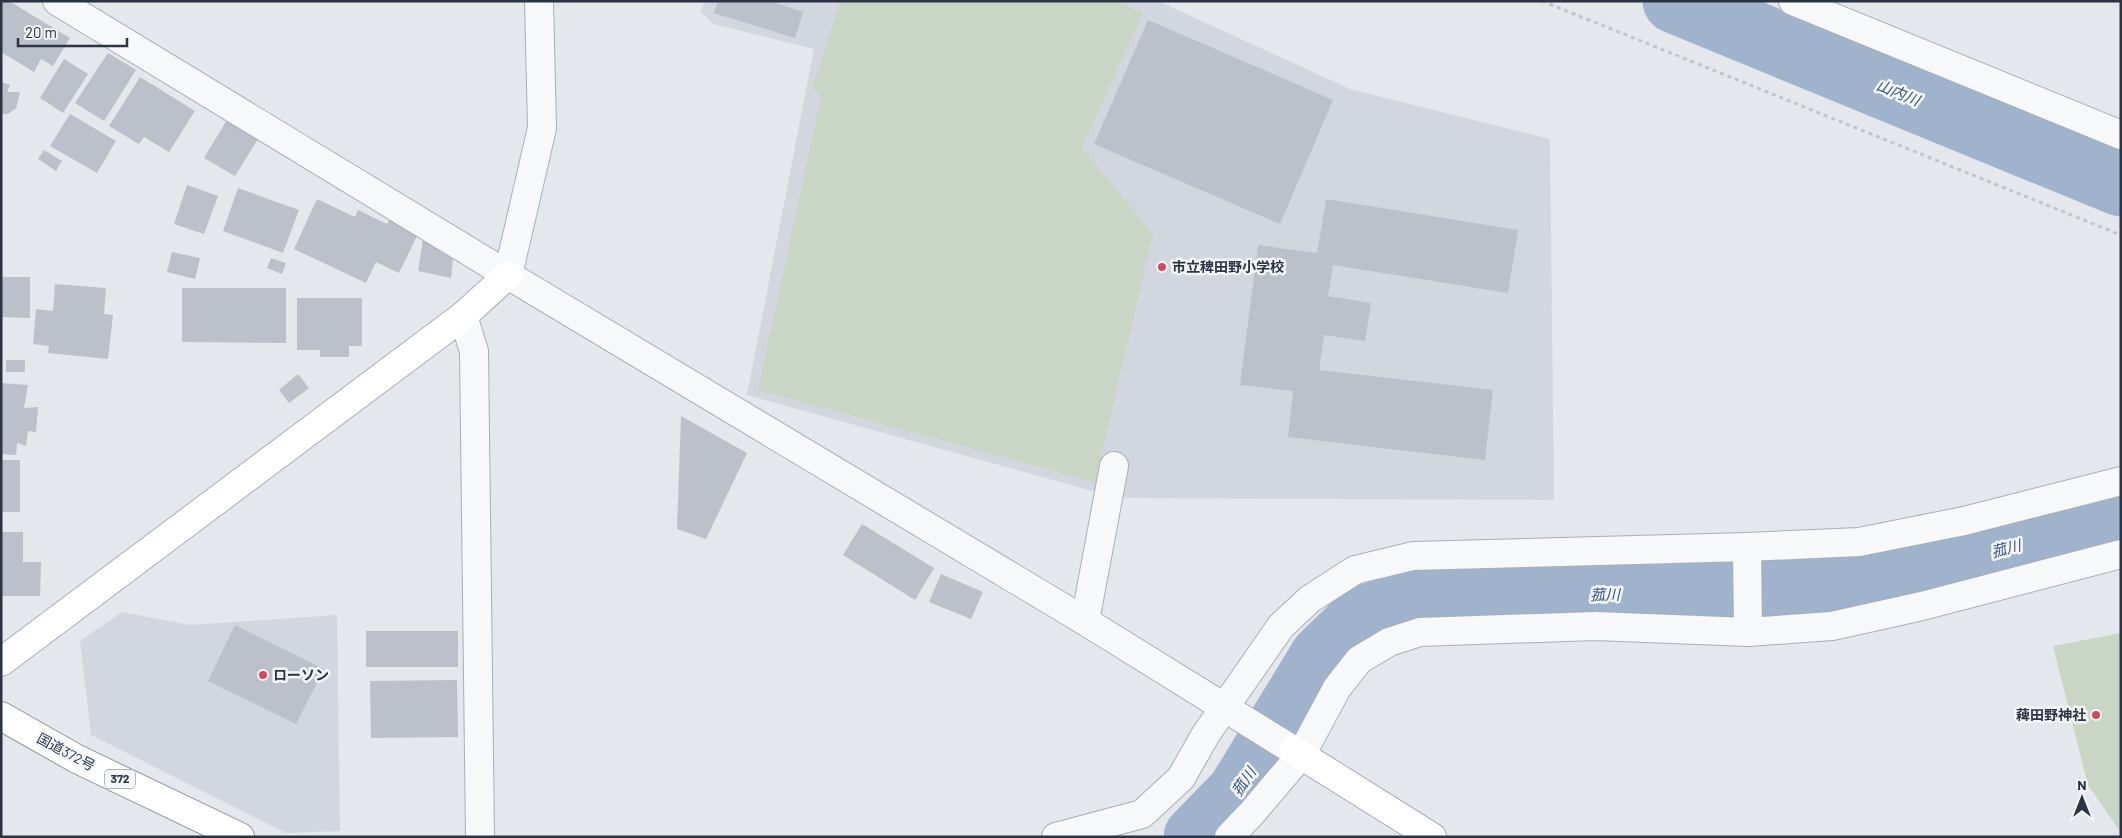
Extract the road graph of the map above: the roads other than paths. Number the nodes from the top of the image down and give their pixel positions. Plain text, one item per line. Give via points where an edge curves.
1 (57, 1) edge
2 (539, 1) edge
3 (1793, 1) edge
4 (2121, 135) edge
5 (508, 275) junction
6 (463, 316) junction
7 (1114, 466) dead end
8 (2121, 481) edge
9 (1747, 547) junction
10 (2121, 554) edge
11 (1086, 621) junction
12 (1748, 632) junction
13 (1, 662) edge
14 (1234, 713) junction
15 (1, 716) edge
16 (1297, 753) junction
17 (240, 837) edge
18 (480, 837) edge
19 (1056, 837) edge
20 (1229, 837) edge
21 (1432, 837) edge

1 - 5 street
2 - 5 street via 542,128
3 - 4 street
5 - 6 main road
5 - 11 street
6 - 13 main road
6 - 18 street via 474,351
7 - 11 street
8 - 9 street via 1964,521 1859,542
9 - 12 street
9 - 14 street via 1414,556 1355,570 1310,599 1281,626
10 - 12 street via 1832,626
11 - 14 street
12 - 16 street via 1595,626 1420,632 1389,642 1359,660 1337,688
14 - 16 street
14 - 19 street via 1206,734 1181,778 1142,814
15 - 17 main road, 国道372号 / 372 via 77,759
16 - 20 street via 1251,814
16 - 21 main road

